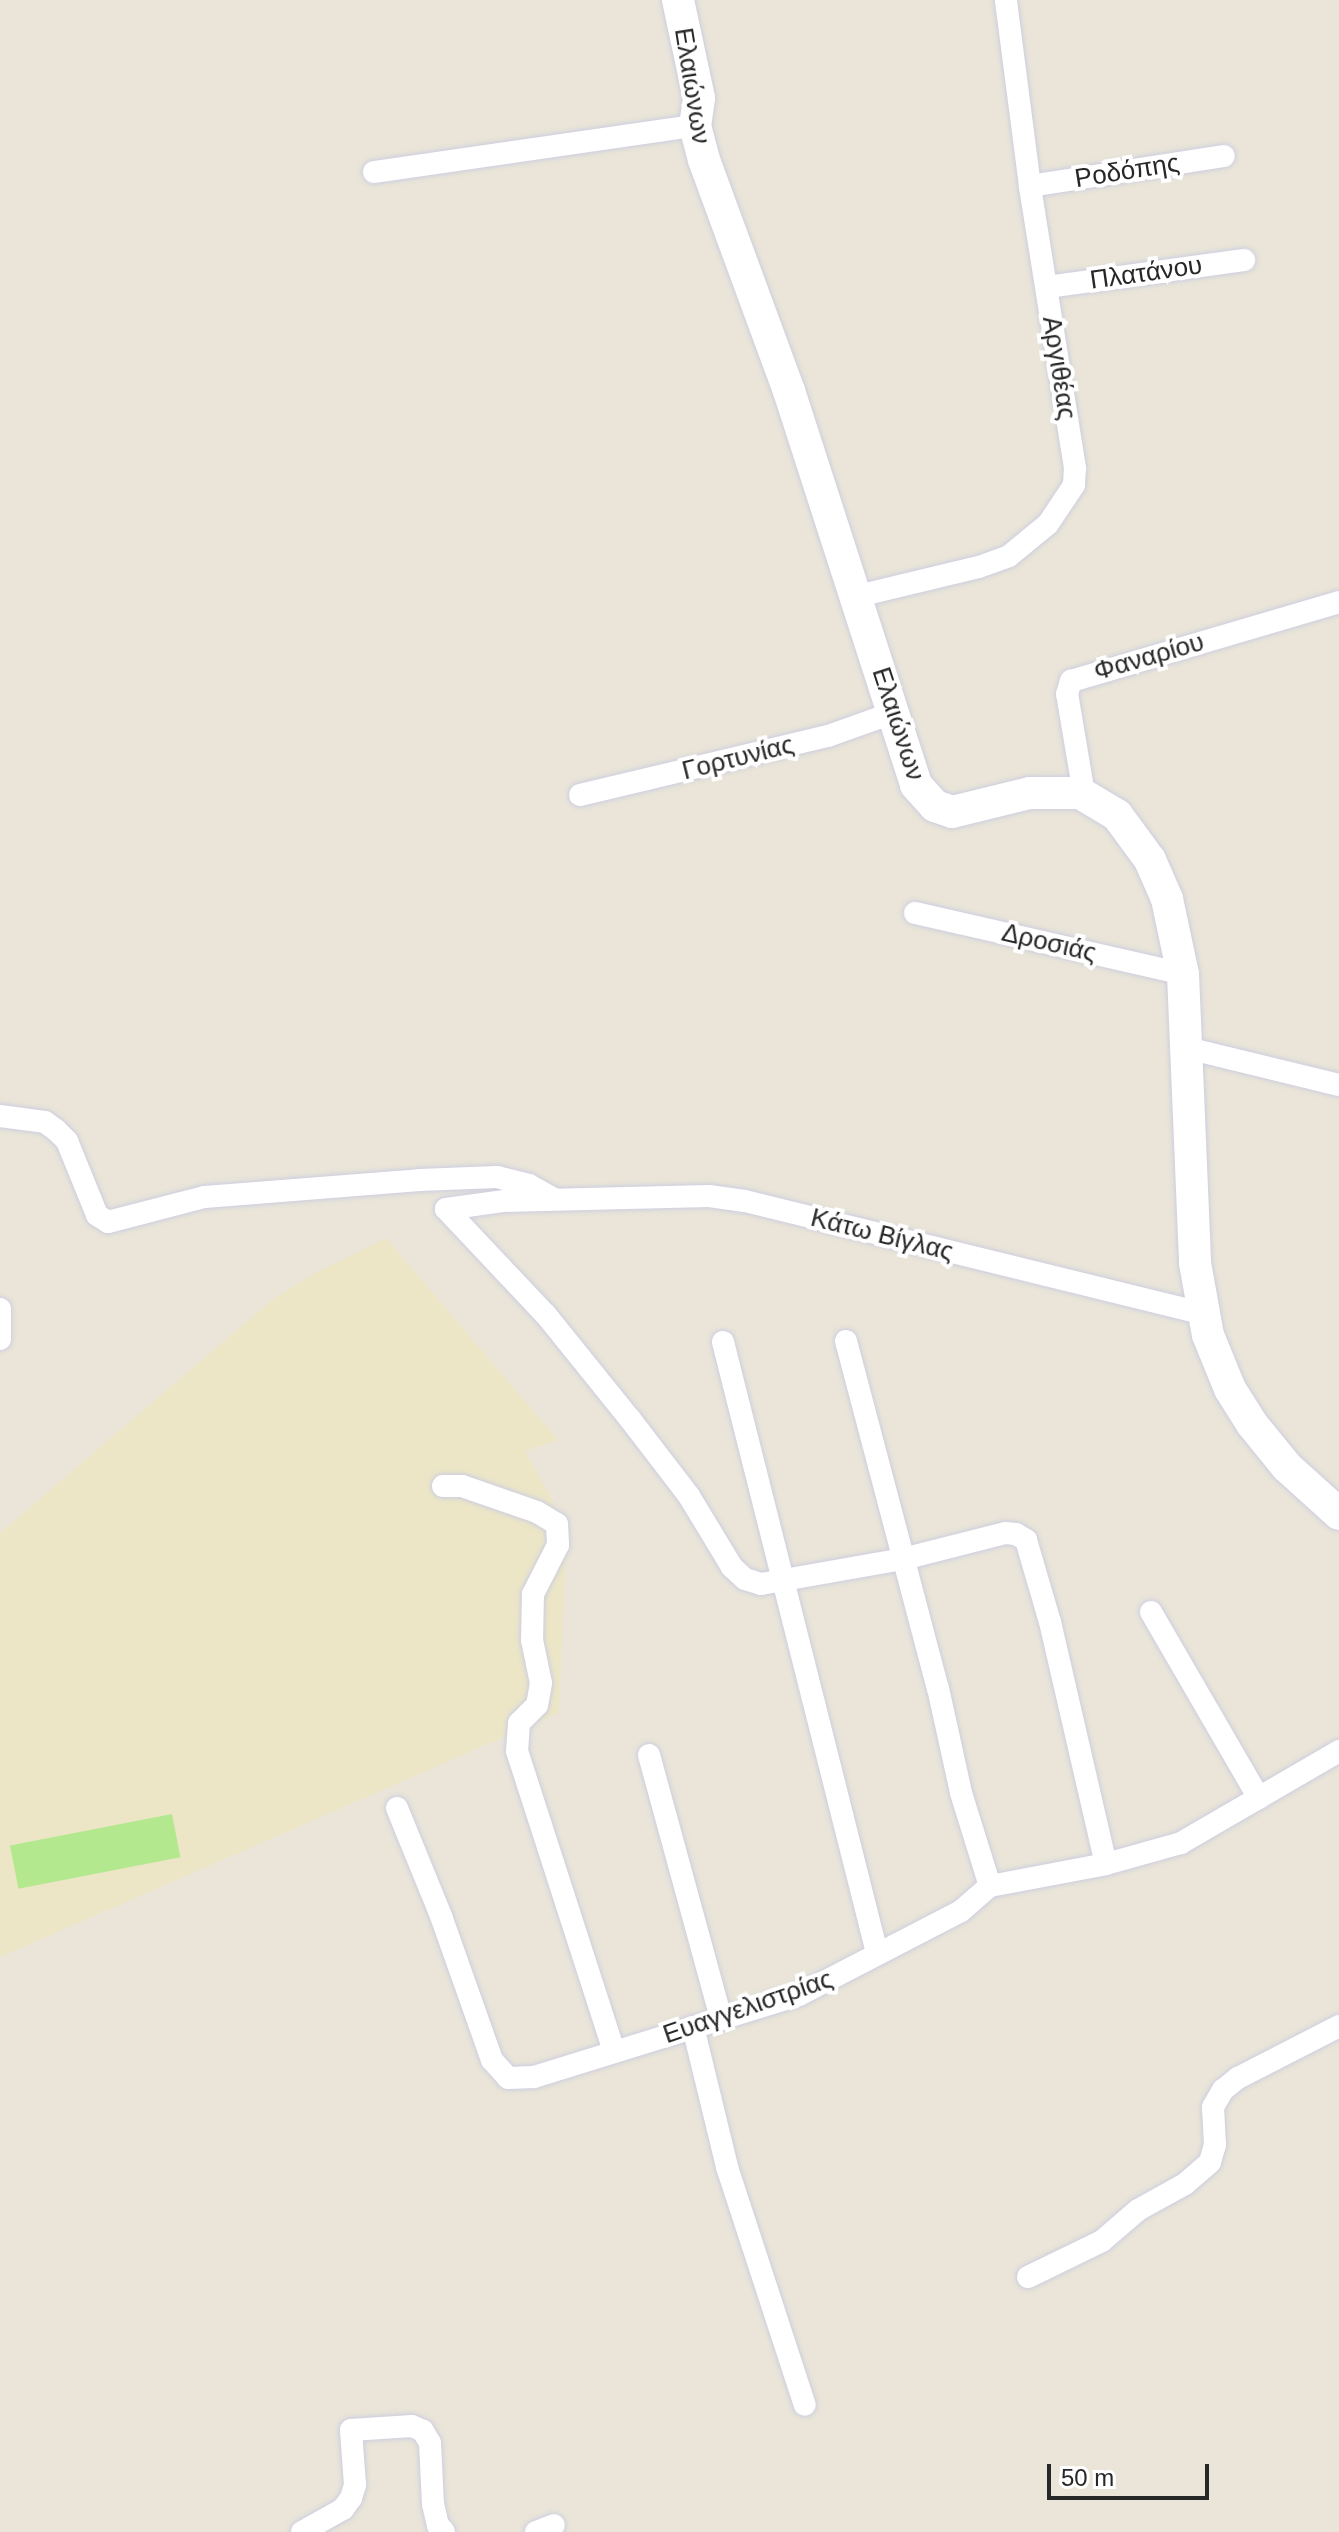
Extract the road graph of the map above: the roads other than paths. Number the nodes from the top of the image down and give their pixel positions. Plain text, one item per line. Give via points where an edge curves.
1 (678, 0) edge
2 (1006, 0) edge
3 (695, 126) junction
4 (1224, 156) dead end
5 (374, 172) dead end
6 (1030, 186) junction
7 (1244, 260) dead end
8 (1047, 287) junction
9 (858, 596) junction
10 (1339, 602) edge
11 (893, 713) junction
12 (1084, 794) junction
13 (580, 795) dead end
14 (915, 913) dead end
15 (1183, 974) junction
16 (1187, 1048) junction
17 (1339, 1085) edge
18 (0, 1116) edge
19 (555, 1199) junction
20 (0, 1309) edge
21 (1204, 1314) junction
22 (0, 1339) edge
23 (846, 1341) dead end
24 (723, 1342) dead end
25 (443, 1486) dead end
26 (1339, 1514) edge
27 (903, 1559) junction
28 (785, 1580) junction
29 (1151, 1612) dead end
30 (1339, 1751) edge
31 (649, 1755) dead end
32 (1259, 1798) junction
33 (397, 1808) dead end
34 (1106, 1864) junction
35 (990, 1886) junction
36 (877, 1953) junction
37 (721, 2019) junction
38 (1339, 2026) edge
39 (693, 2027) junction
40 (614, 2052) junction
41 (1028, 2277) dead end
42 (805, 2405) dead end
43 (302, 2532) edge
44 (444, 2532) edge

1 - 3 main road, Ελαιώνων via 699,98
2 - 6 street, Αργιθέας
3 - 5 street
3 - 9 main road, Ελαιώνων
4 - 6 street, Ροδόπης
6 - 8 street, Αργιθέας
7 - 8 street, Πλατάνου
8 - 9 street, Αργιθέας via 1075,468 1068,497 1032,540 1000,560
9 - 11 main road, Ελαιώνων
10 - 12 street, Φαναρίου via 1071,681 1067,694
11 - 12 main road, Ελαιώνων via 916,785 943,810 962,811 1030,793
11 - 13 street, Γορτυνίας via 791,745
12 - 15 main road via 1117,815 1150,860 1167,899
14 - 15 street, Δροσιάς
15 - 16 main road
16 - 17 street
16 - 21 main road via 1195,1263
18 - 19 street via 45,1122 67,1141 97,1215 108,1222 205,1197 419,1180 514,1180
19 - 21 street, Κάτω Βίγλας via 675,1195 745,1201
19 - 28 street, Κάτω Βίγλας via 446,1209 546,1315 630,1419 689,1496 732,1567 761,1584
20 - 22 street
21 - 26 main road via 1239,1406 1287,1467
23 - 27 street
24 - 28 street
25 - 40 street via 462,1486 557,1524 558,1545 533,1594 532,1640 541,1683 537,1705 519,1723 517,1751
27 - 28 street
27 - 34 street via 1005,1533 1026,1540
27 - 35 street via 961,1793
28 - 36 street
29 - 32 street
30 - 32 street
31 - 37 street
32 - 34 street via 1181,1843
33 - 40 street, Ευαγγελιστρίας via 492,2060 508,2078 534,2077
34 - 35 street
35 - 36 street, Ευαγγελιστρίας via 961,1911
36 - 37 street, Ευαγγελιστρίας via 799,1995
37 - 39 street, Ευαγγελιστρίας
38 - 41 street via 1223,2090 1213,2107 1215,2145 1210,2162 1185,2184 1138,2210 1102,2241
39 - 40 street, Ευαγγελιστρίας
39 - 42 street via 727,2167
43 - 44 street via 343,2509 351,2498 351,2430 412,2426 430,2443 433,2504

